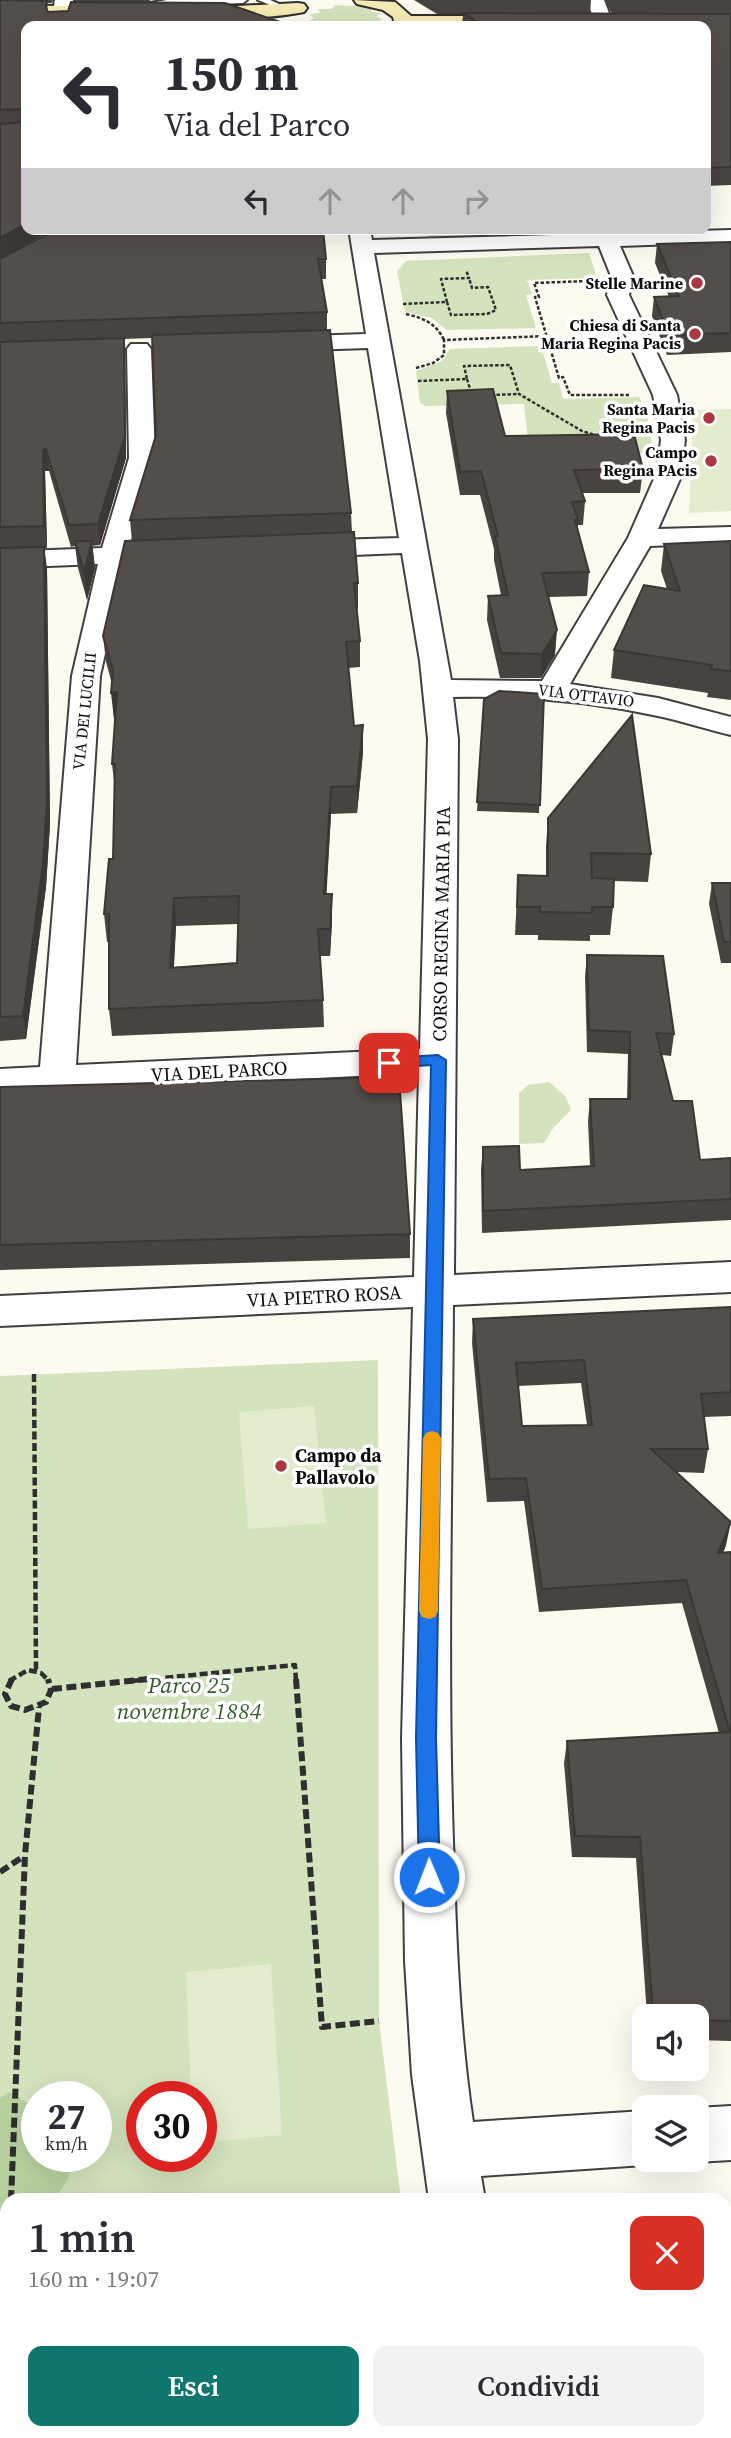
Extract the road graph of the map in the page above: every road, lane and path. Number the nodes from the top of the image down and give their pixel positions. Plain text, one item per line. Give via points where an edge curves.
1 (243, 0) edge
2 (262, 0) edge
3 (363, 0) edge
4 (595, 0) edge
5 (158, 2) edge
6 (0, 10) edge
7 (144, 10) edge
8 (294, 12) edge
9 (61, 15) edge
10 (0, 21) edge
11 (112, 21) edge
12 (212, 21) edge
13 (399, 21) edge
14 (603, 21) edge
15 (711, 216) edge
16 (731, 216) edge
17 (731, 236) edge
18 (361, 238) edge
19 (607, 240) junction
20 (467, 272) dead end
21 (469, 278) junction
22 (594, 281) dead end
23 (447, 302) junction
24 (403, 304) dead end
25 (400, 313) dead end
26 (547, 337) junction
27 (444, 340) junction
28 (377, 341) junction
29 (261, 345) edge
30 (166, 348) edge
31 (139, 349) junction
32 (111, 350) edge
33 (411, 370) dead end
34 (467, 379) junction
35 (664, 392) junction
36 (400, 394) junction
37 (519, 394) junction
38 (673, 440) junction
39 (731, 535) edge
40 (641, 538) junction
41 (414, 545) junction
42 (278, 550) edge
43 (154, 555) edge
44 (113, 556) junction
45 (0, 560) edge
46 (438, 689) junction
47 (552, 689) junction
48 (731, 726) edge
49 (438, 1060) junction
50 (57, 1078) junction
51 (0, 1081) edge
52 (731, 1277) edge
53 (435, 1291) junction
54 (0, 1311) edge
55 (34, 1374) dead end
56 (36, 1670) junction
57 (9, 1681) junction
58 (0, 1682) edge
59 (52, 1689) junction
60 (39, 1707) junction
61 (25, 1855) junction
62 (0, 1872) edge
63 (379, 2021) dead end
64 (731, 2133) edge
65 (709, 2134) edge
66 (632, 2140) edge
67 (453, 2175) edge
68 (11, 2193) edge

1 - 5 lane
2 - 8 lane
3 - 13 main road via 398,10
4 - 14 street
5 - 7 lane
6 - 9 main road
8 - 9 main road
8 - 12 main road
9 - 10 main road
9 - 11 main road
15 - 16 street
17 - 19 street
18 - 19 street
18 - 28 street, CORSO REGINA MARIA PIA
19 - 35 street via 622,276 618,295
20 - 21 path
21 - 23 path via 441,279
21 - 23 path via 472,288 488,287 496,310 451,315
22 - 26 path via 534,283
23 - 24 path
25 - 27 path via 428,321
26 - 27 path
26 - 35 path via 559,378 564,377 570,395
27 - 33 path via 446,351 433,363
28 - 29 street
28 - 36 street, CORSO REGINA MARIA PIA
30 - 31 street
31 - 32 street
31 - 44 street, VIA DEI LUCILII via 142,458
34 - 36 path
34 - 37 path via 472,396
34 - 37 path via 464,366 510,365
35 - 38 street
36 - 41 street, CORSO REGINA MARIA PIA
37 - 38 path via 588,434
38 - 40 street via 670,470
39 - 40 street
40 - 47 street
41 - 42 street
41 - 46 street, CORSO REGINA MARIA PIA
43 - 44 street
44 - 45 street
44 - 50 street, VIA DEI LUCILII via 91,642 82,705
46 - 47 street, VIA OTTAVIO
46 - 49 street, CORSO REGINA MARIA PIA via 443,752
47 - 48 street, VIA OTTAVIO via 632,701
49 - 50 street, VIA DEL PARCO
49 - 53 street, CORSO REGINA MARIA PIA
50 - 51 street, VIA DEL PARCO
52 - 53 street, VIA PIETRO ROSA
53 - 54 street, VIA PIETRO ROSA
53 - 67 street, CORSO REGINA MARIA PIA via 426,1738 431,1961 439,2075
55 - 56 path
56 - 57 path via 21,1672
56 - 59 path via 48,1677
57 - 58 path
57 - 60 path via 5,1694 11,1706
59 - 60 path
59 - 63 path via 295,1665 322,2027
60 - 61 path
61 - 62 path
61 - 68 path
64 - 65 street
66 - 67 street

